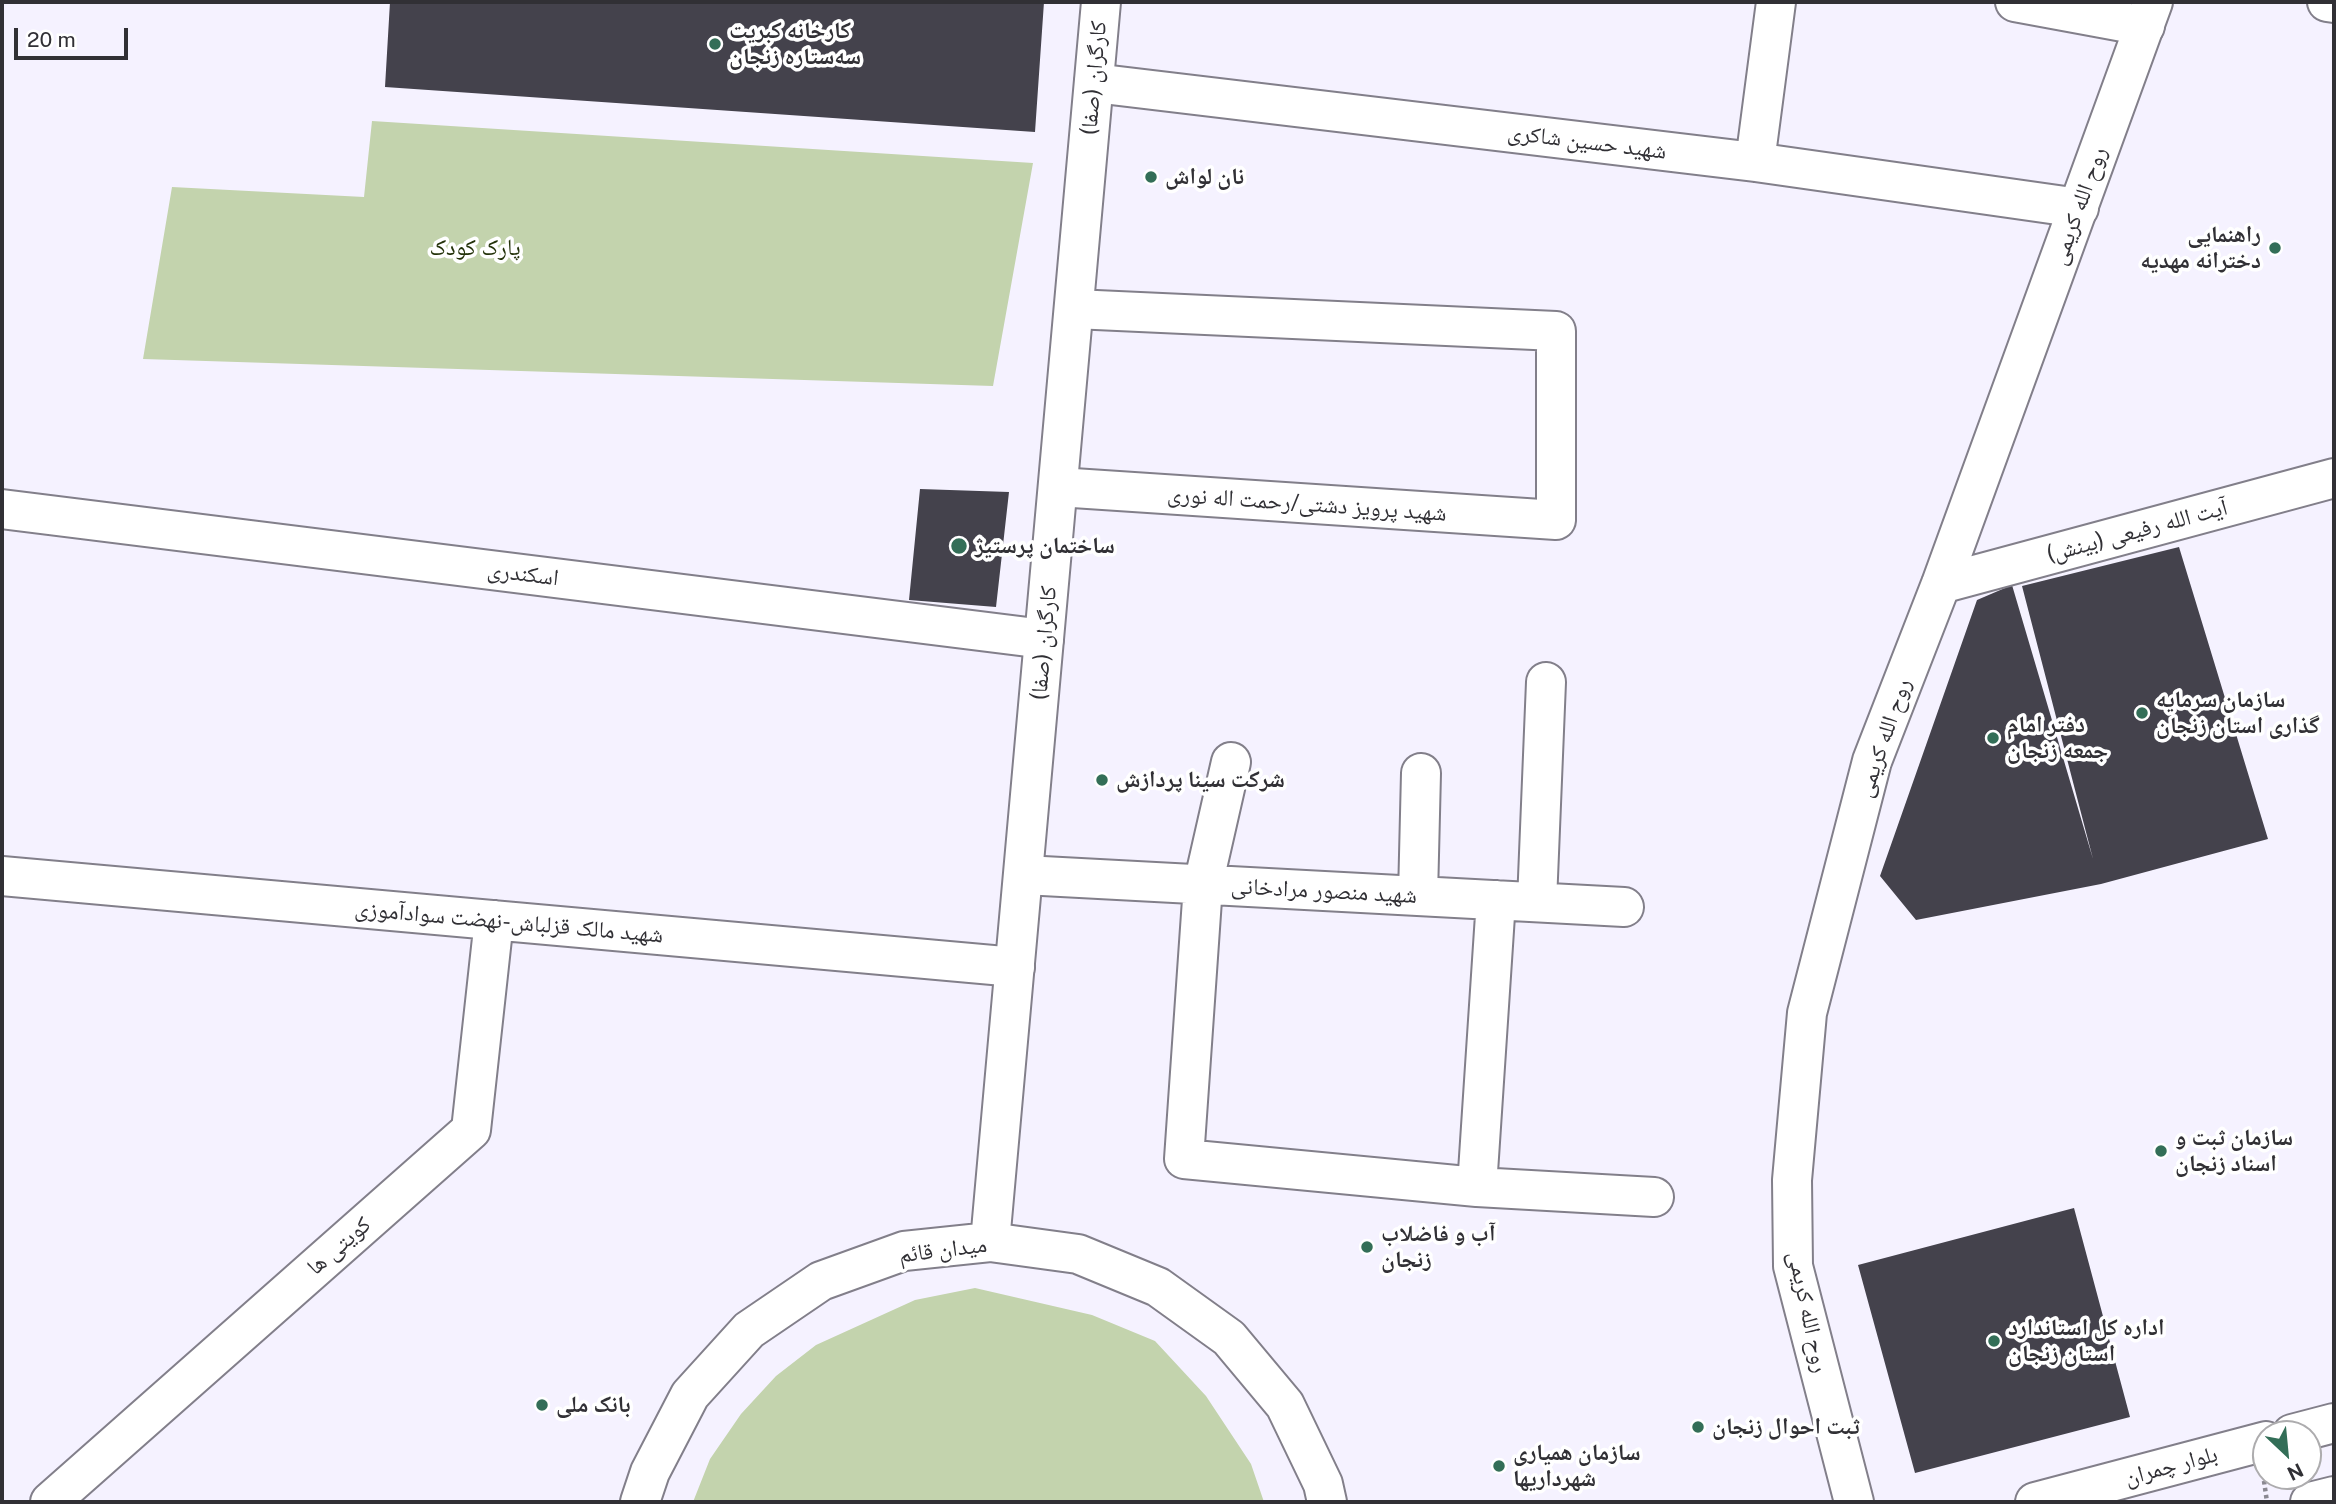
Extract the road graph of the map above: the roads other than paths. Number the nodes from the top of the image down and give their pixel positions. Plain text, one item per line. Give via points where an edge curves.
1 (1101, 2) edge
2 (1776, 2) edge
3 (2015, 2) edge
4 (2327, 2) edge
5 (2334, 3) edge
6 (2149, 14) edge
7 (1094, 83) junction
8 (1755, 162) junction
9 (2079, 208) junction
10 (1074, 309) junction
11 (2334, 478) edge
12 (1058, 487) junction
13 (2, 509) edge
14 (1941, 584) junction
15 (1044, 639) junction
16 (1546, 682) dead end
17 (1231, 762) dead end
18 (1421, 774) dead end
19 (1024, 875) junction
20 (2, 876) edge
21 (1203, 885) junction
22 (1418, 896) junction
23 (1496, 900) junction
24 (1538, 902) junction
25 (1624, 907) dead end
26 (494, 920) junction
27 (1016, 967) junction
28 (1477, 1187) junction
29 (1654, 1197) dead end
30 (990, 1242) junction
31 (2252, 1445) edge
32 (2334, 1496) edge
33 (50, 1502) edge
34 (640, 1502) edge
35 (1326, 1502) edge
36 (1854, 1502) edge
37 (2035, 1502) edge
38 (2310, 1502) edge

1 - 7 street, کارگران (صفا)
2 - 8 street
3 - 6 street
4 - 5 street
6 - 9 street, روح الله کریمی
7 - 8 street, شهید حسین شاکری
7 - 10 street, کارگران (صفا)
8 - 9 street, شهید حسین شاکری
9 - 14 street, روح الله کریمی
10 - 12 street, کارگران (صفا)
10 - 12 street, شهید پرویز دشتی/رحمت اله نوری via 1556,331 1556,520
11 - 14 street, آیت الله رفیعی (بینش)
12 - 15 street, کارگران (صفا)
13 - 15 street, اسکندری
14 - 36 street, روح الله کریمی via 1872,761 1807,1013 1792,1180 1793,1266
15 - 19 street, کارگران (صفا)
16 - 24 street
17 - 21 street
18 - 22 street
19 - 21 street, شهید منصور مرادخانی
19 - 27 street, کارگران (صفا)
20 - 26 street, شهید مالک قزلباش-نهضت سوادآموزی
21 - 22 street, شهید منصور مرادخانی
21 - 28 street via 1184,1159
22 - 23 street, شهید منصور مرادخانی
23 - 24 street, شهید منصور مرادخانی
23 - 28 street
24 - 25 street, شهید منصور مرادخانی
26 - 27 street, شهید مالک قزلباش-نهضت سوادآموزی
26 - 33 street, کویتی ها via 471,1130
27 - 30 street, کارگران (صفا)
28 - 29 street
30 - 34 street, میدان قائم via 904,1251 821,1281 749,1330 690,1395 650,1472
30 - 35 street, میدان قائم via 1077,1254 1158,1287 1229,1338 1285,1405 1323,1484
31 - 37 street, بلوار چمران
32 - 38 street

